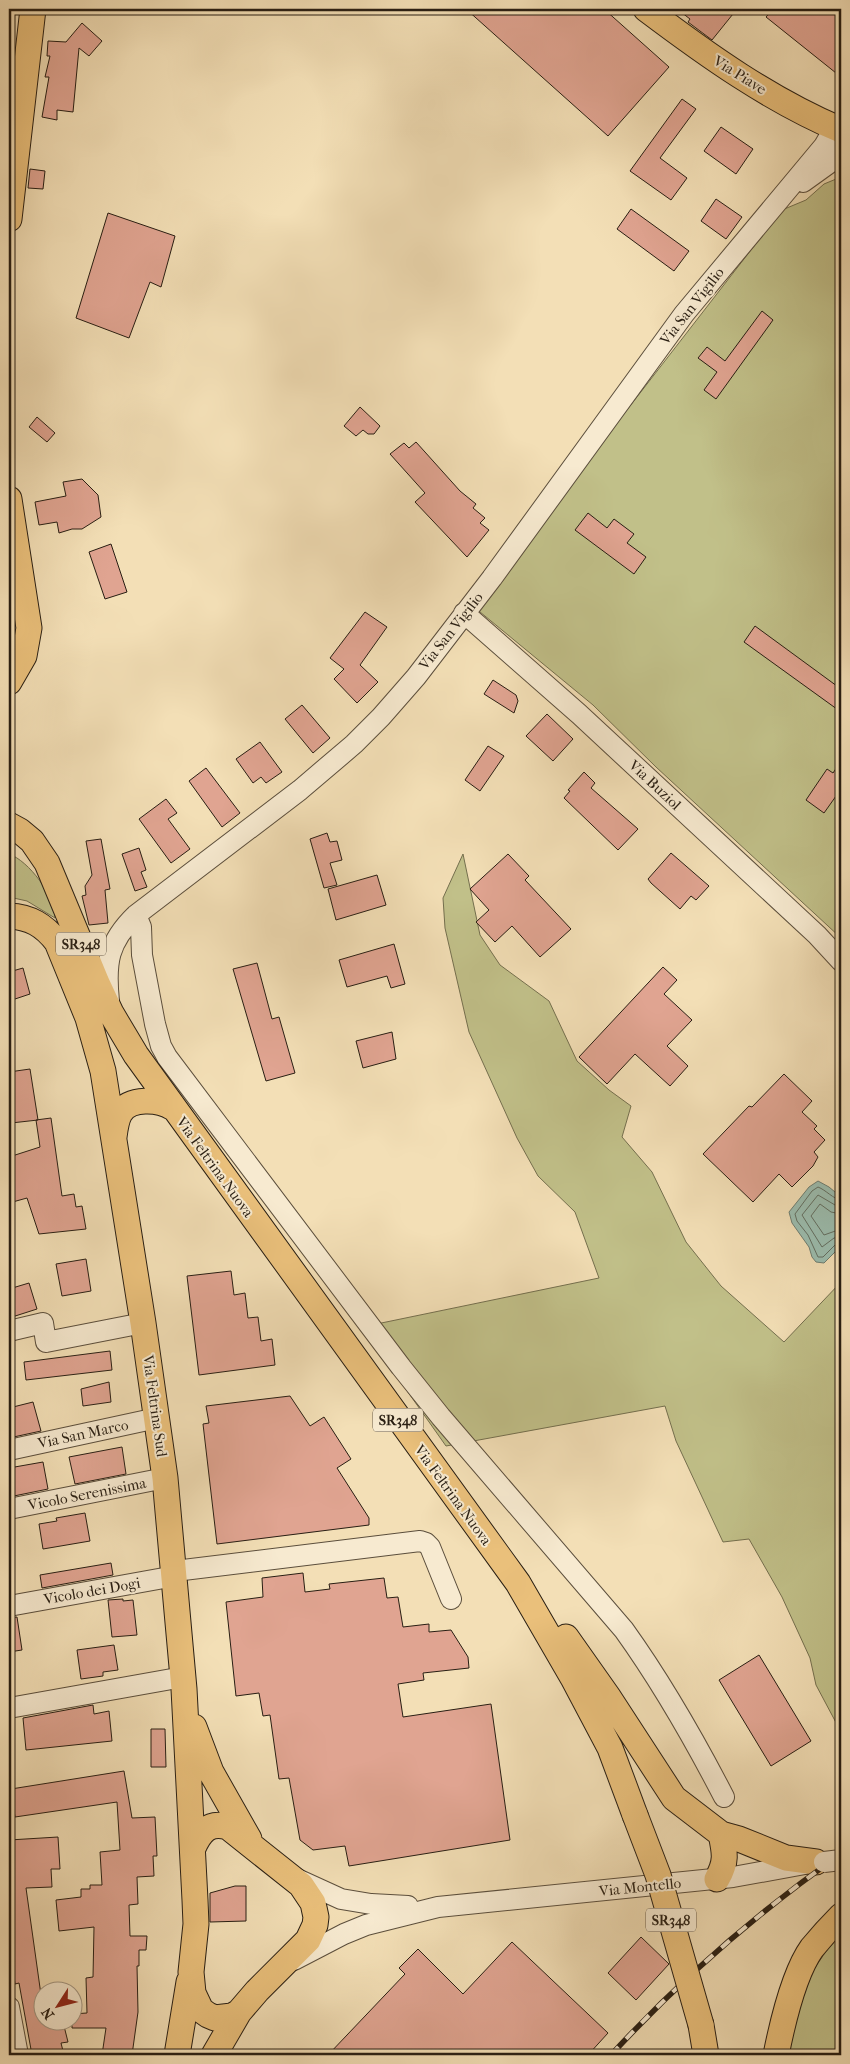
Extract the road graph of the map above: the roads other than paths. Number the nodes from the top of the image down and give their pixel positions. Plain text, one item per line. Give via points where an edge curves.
1 (33, 9) edge
2 (646, 9) edge
3 (839, 130) edge
4 (837, 157) edge
5 (773, 208) junction
6 (9, 218) edge
7 (9, 500) edge
8 (464, 613) junction
9 (9, 682) edge
10 (9, 825) edge
11 (9, 844) edge
12 (52, 875) junction
13 (136, 915) junction
14 (9, 916) edge
15 (841, 961) edge
16 (111, 1013) junction
17 (173, 1108) junction
18 (114, 1137) junction
19 (143, 1323) junction
20 (9, 1331) edge
21 (157, 1418) junction
22 (9, 1450) edge
23 (165, 1478) junction
24 (9, 1509) edge
25 (175, 1574) junction
26 (518, 1583) junction
27 (451, 1599) dead end
28 (9, 1606) edge
29 (184, 1683) junction
30 (9, 1708) edge
31 (724, 1797) dead end
32 (710, 1826) junction
33 (254, 1846) junction
34 (192, 1848) junction
35 (827, 1861) edge
36 (290, 1875) junction
37 (718, 1879) junction
38 (438, 1907) junction
39 (841, 1916) edge
40 (280, 1969) junction
41 (190, 1972) junction
42 (9, 2007) edge
43 (239, 2012) junction
44 (18, 2055) edge
45 (177, 2055) edge
46 (214, 2055) edge
47 (706, 2055) edge
48 (776, 2055) edge

1 - 6 main road
2 - 3 main road, Via Piave via 741,77
3 - 5 street, Via San Vigilio
4 - 5 street, Via San Vigilio
5 - 8 street, Via San Vigilio via 684,314
7 - 9 main road via 29,628 24,656
8 - 13 street, Via San Vigilio via 394,702 361,738 300,790
8 - 15 street, Via Buziol via 579,714
10 - 12 main road, Via Feltrina Nuova / SR348 via 36,846
11 - 12 main road, Via Feltrina Nuova / SR348 via 33,857
12 - 16 main road, Via Feltrina Nuova / SR348
13 - 16 street, Via San Vigilio via 118,936 109,956 107,979
13 - 31 street via 141,928 142,955 157,1031 167,1056 401,1367 624,1630 688,1729
14 - 18 main road, Via Feltrina Sud via 37,923 57,942 95,1037
16 - 17 main road, Via Feltrina Nuova / SR348
17 - 18 main road, Via Feltrina Sud via 155,1101 128,1106 120,1114
17 - 26 main road, Via Feltrina Nuova / SR348
18 - 19 main road, Via Feltrina Sud
19 - 20 street via 46,1342 43,1324
19 - 21 main road, Via Feltrina Sud
21 - 22 street, Via San Marco
21 - 23 main road, Via Feltrina Sud
23 - 24 street, Vicolo Serenissima
23 - 25 main road, Via Feltrina Sud
25 - 27 street, Vicolo dei Dogi via 420,1541 430,1547
25 - 28 street, Vicolo dei Dogi
25 - 29 main road, Via Feltrina Sud
26 - 32 main road via 568,1639 674,1798
26 - 47 main road, Via Feltrina Nuova / SR348, bridge via 610,1748 658,1876 701,2025
29 - 30 street
29 - 33 main road, Via Feltrina Sud via 204,1756 227,1803
29 - 34 main road, Via Feltrina Sud
32 - 35 main road via 773,1854
32 - 37 main road via 725,1850 724,1867
33 - 34 main road via 234,1830 216,1825 201,1833
33 - 36 main road
34 - 41 main road, Via Feltrina Sud via 196,1924
35 - 37 street, Via Montello
36 - 38 street, Via Montello via 340,1899
36 - 40 main road via 313,1903 316,1925 308,1940
37 - 38 street, Via Montello
38 - 40 street, Via Montello via 366,1925
39 - 48 main road via 811,1950 786,2011
40 - 43 main road
41 - 43 main road via 196,2003 208,2016 222,2018
41 - 45 main road
42 - 44 street
43 - 46 main road

